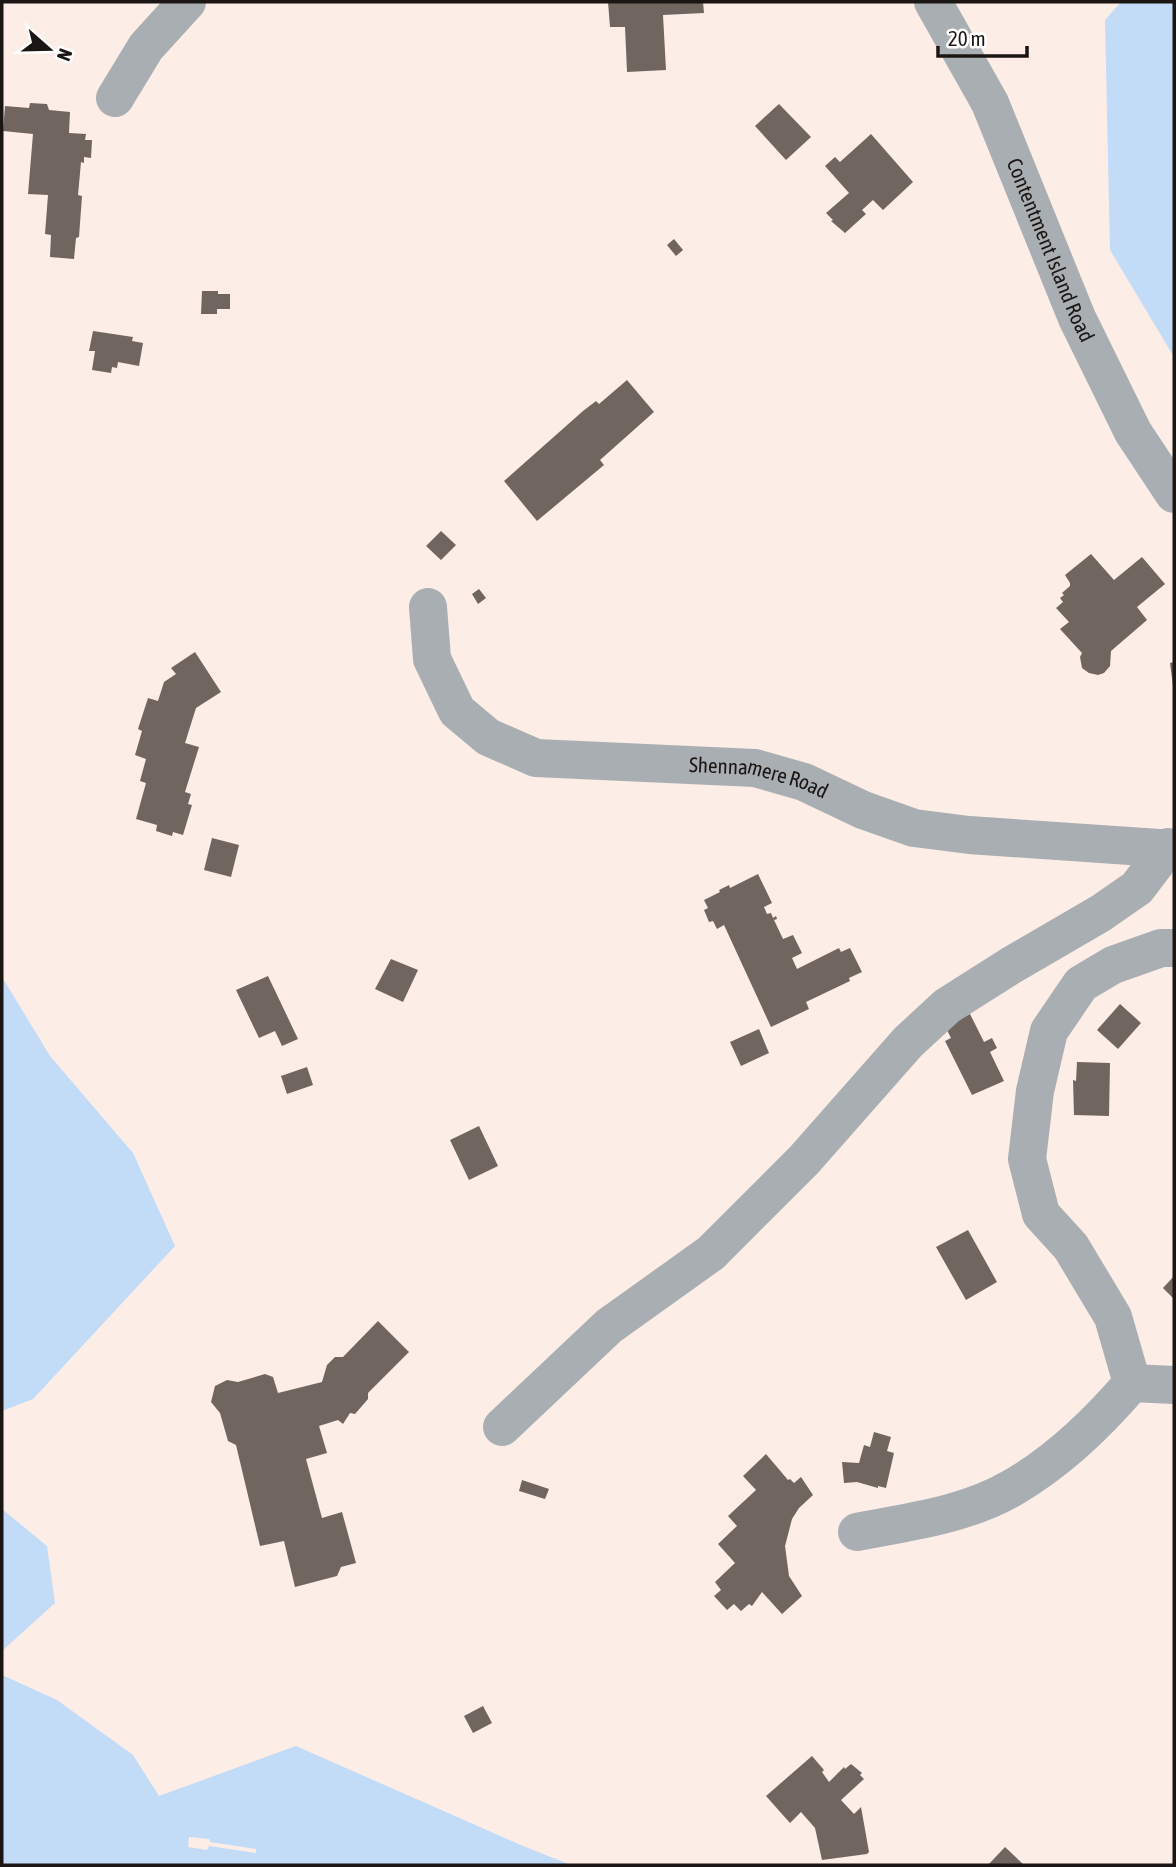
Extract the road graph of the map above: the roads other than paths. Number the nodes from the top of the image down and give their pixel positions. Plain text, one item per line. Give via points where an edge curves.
1 (187, 2) edge
2 (933, 2) edge
3 (115, 99) dead end
4 (1174, 494) edge
5 (428, 607) dead end
6 (1171, 848) edge
7 (1174, 948) edge
8 (1132, 1383) junction
9 (1174, 1385) edge
10 (502, 1427) dead end
11 (857, 1532) dead end

1 - 3 street via 146,47
2 - 4 street, Contentment Island Road via 990,103 1077,318 1133,432
5 - 6 street, Shennamere Road via 432,659 457,710 488,737 536,758 755,768 804,782 914,828
6 - 10 street via 1137,888 947,1006 711,1254 609,1326
7 - 8 street via 1113,965 1081,984 1049,1031 1035,1091 1027,1159 1041,1214 1071,1247 1113,1317
8 - 9 street
8 - 11 street via 1065,1453 1010,1489 968,1507

